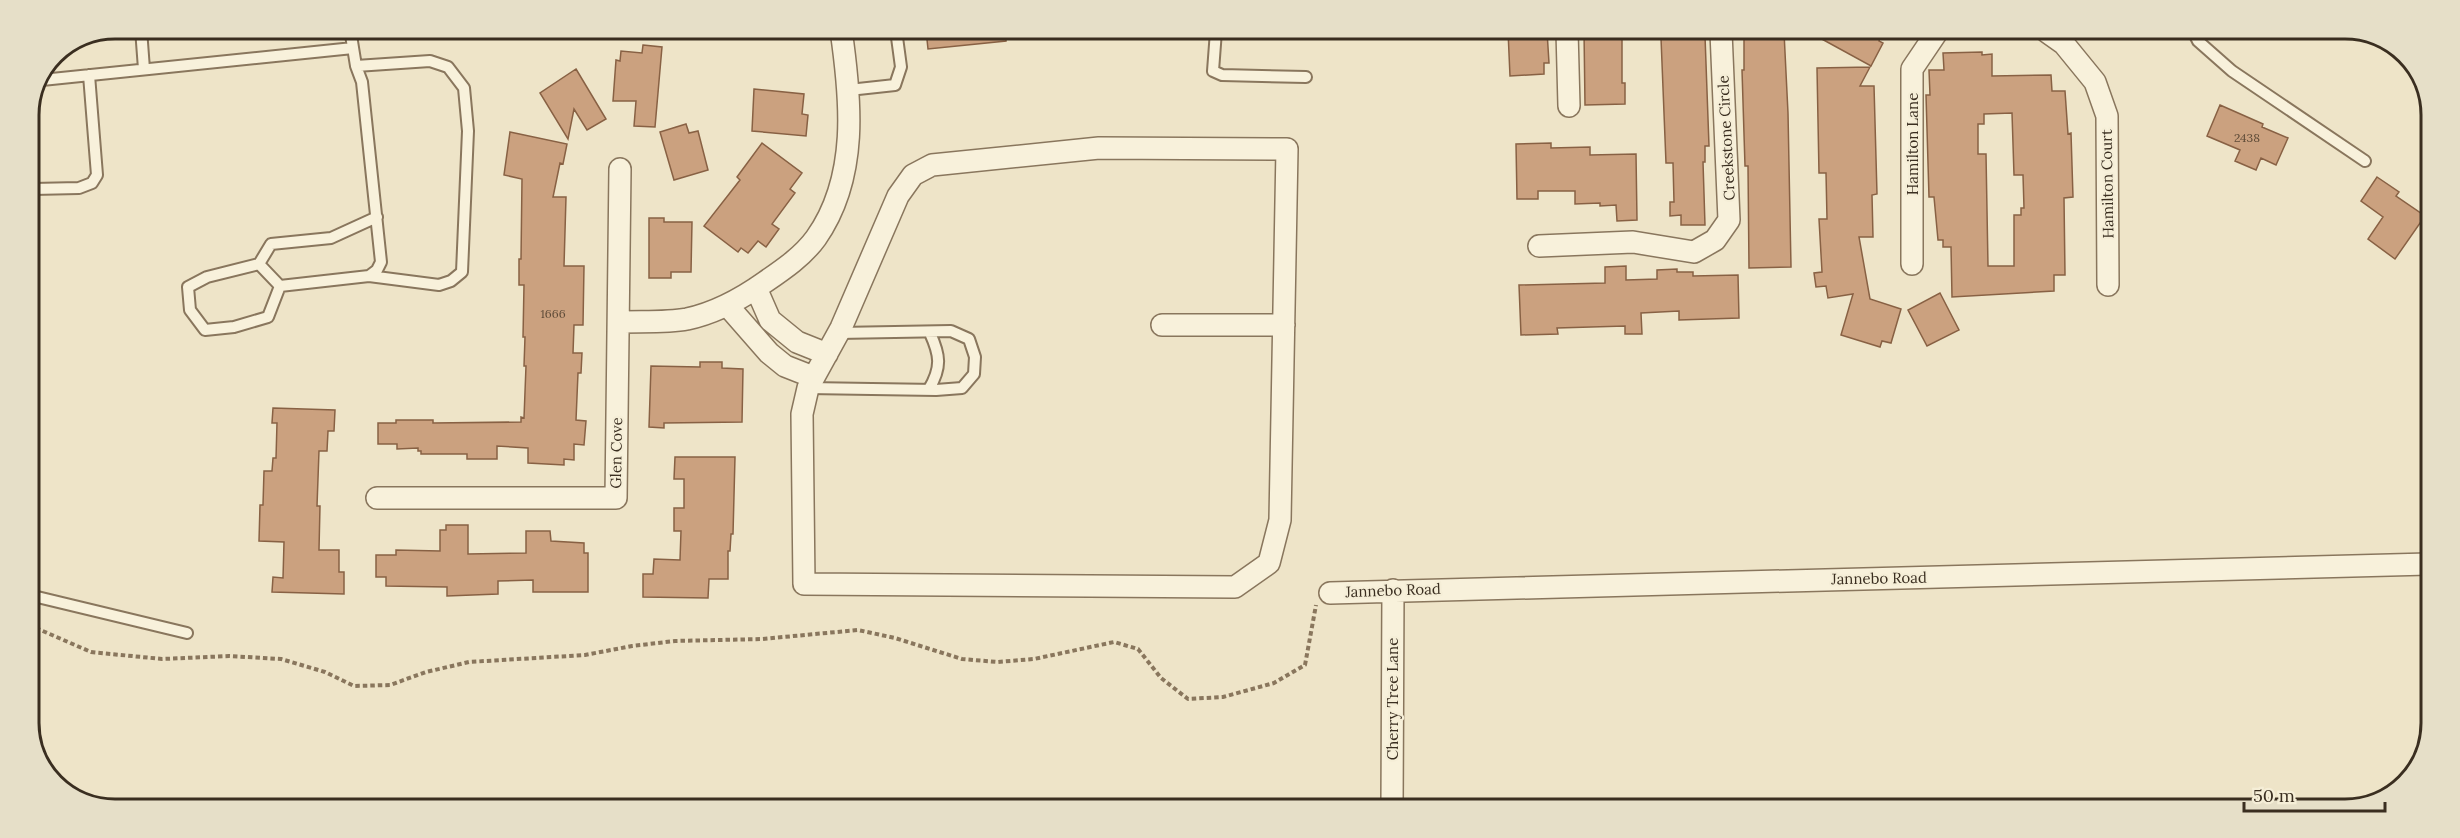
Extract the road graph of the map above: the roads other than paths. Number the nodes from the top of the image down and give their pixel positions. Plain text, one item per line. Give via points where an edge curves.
1 (142, 39) edge
2 (352, 39) edge
3 (843, 39) edge
4 (897, 39) edge
5 (1215, 39) edge
6 (1567, 39) edge
7 (1721, 39) edge
8 (1932, 39) edge
9 (2057, 39) edge
10 (2197, 39) edge
11 (353, 48) junction
12 (356, 66) junction
13 (144, 69) junction
14 (89, 75) junction
15 (1306, 77) dead end
16 (49, 79) edge
17 (849, 90) junction
18 (1569, 106) dead end
19 (2365, 161) dead end
20 (620, 169) dead end
21 (39, 189) edge
22 (377, 217) junction
23 (1539, 246) dead end
24 (259, 264) junction
25 (1912, 264) dead end
26 (369, 276) junction
27 (2108, 285) dead end
28 (280, 286) junction
29 (756, 288) junction
30 (727, 305) junction
31 (619, 322) junction
32 (1162, 326) dead end
33 (1284, 326) junction
34 (838, 333) junction
35 (930, 333) junction
36 (827, 354) junction
37 (811, 383) junction
38 (929, 389) junction
39 (377, 498) dead end
40 (2421, 564) edge
41 (1393, 590) junction
42 (1330, 593) road end
43 (39, 597) edge
44 (187, 633) dead end
45 (1392, 799) edge

1 - 13 lane
2 - 11 lane
3 - 17 street
4 - 17 lane via 901,67 895,85
5 - 15 lane via 1213,71 1222,75
6 - 18 street
7 - 23 street, Creekstone Circle via 1729,220 1715,240 1694,252 1633,242
8 - 25 street, Hamilton Lane via 1912,69
9 - 27 street, Hamilton Court via 2095,82 2107,116
10 - 19 lane via 2232,71
11 - 12 lane
11 - 13 lane
12 - 22 lane via 362,82
12 - 26 lane via 430,61 448,67 464,88 468,131 462,272 439,285
13 - 14 lane
14 - 16 lane
14 - 21 lane via 97,175 93,183 79,188
17 - 29 street via 849,136 831,212 816,238 792,264
20 - 31 street, Glen Cove
22 - 24 lane via 332,238 271,244
22 - 26 lane via 381,262
24 - 28 lane
24 - 28 lane via 207,277 188,287 190,310 205,330 234,327 268,316
26 - 28 lane
29 - 30 street
29 - 36 street via 770,320 797,342
30 - 31 street via 686,319
30 - 37 street via 769,353
31 - 39 street, Glen Cove via 616,498
32 - 33 street
33 - 34 street via 1287,149 1099,148 932,165 913,175 898,196
33 - 37 street via 1280,520 1269,563 1235,587 804,584 802,414
34 - 35 lane
34 - 36 street
35 - 38 lane via 938,352 937,373
35 - 38 lane via 951,331 969,339 975,357 974,374 962,388
36 - 37 street
37 - 38 lane
40 - 41 street, Jannebo Road
41 - 42 street, Jannebo Road
41 - 45 street, Cherry Tree Lane
43 - 44 lane

